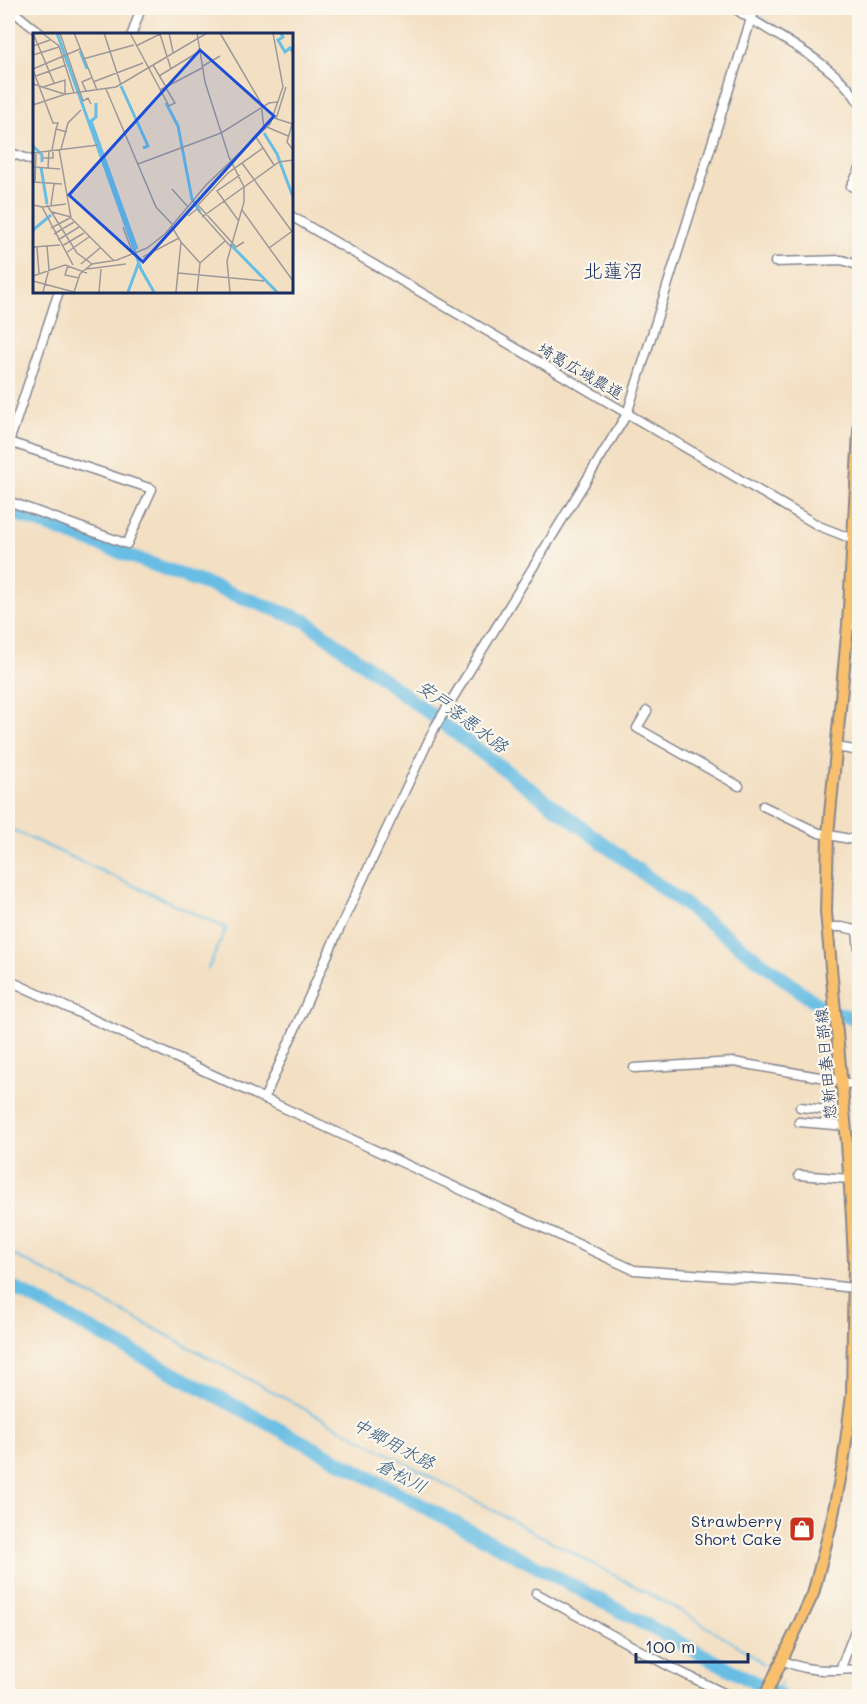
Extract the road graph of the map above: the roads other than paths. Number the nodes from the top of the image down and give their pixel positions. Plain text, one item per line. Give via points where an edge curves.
1 (10, 8) edge
2 (141, 8) edge
3 (734, 8) edge
4 (756, 8) edge
5 (8, 19) edge
6 (751, 20) junction
7 (40, 33) edge
8 (132, 33) edge
9 (860, 104) edge
10 (8, 152) edge
11 (33, 161) edge
12 (860, 169) edge
13 (860, 190) edge
14 (292, 217) edge
15 (775, 262) dead end
16 (860, 266) edge
17 (59, 292) edge
18 (627, 414) junction
19 (860, 415) edge
20 (8, 442) edge
21 (8, 501) edge
22 (856, 541) edge
23 (854, 625) edge
24 (647, 711) dead end
25 (836, 747) junction
26 (860, 752) edge
27 (739, 786) dead end
28 (763, 806) dead end
29 (828, 835) junction
30 (860, 841) edge
31 (829, 927) junction
32 (858, 931) edge
33 (860, 957) edge
34 (8, 980) edge
35 (634, 1068) dead end
36 (842, 1082) junction
37 (860, 1083) edge
38 (264, 1098) junction
39 (800, 1107) dead end
40 (844, 1112) junction
41 (799, 1122) dead end
42 (846, 1126) junction
43 (799, 1175) dead end
44 (849, 1179) junction
45 (853, 1288) junction
46 (856, 1314) edge
47 (536, 1593) dead end
48 (860, 1618) edge
49 (783, 1660) junction
50 (860, 1669) edge
51 (840, 1670) junction
52 (730, 1696) edge
53 (765, 1696) edge

1 - 5 street
1 - 7 street
2 - 8 street
3 - 6 street
4 - 6 street
6 - 9 street via 844,82
6 - 18 street
10 - 11 street
12 - 13 street via 851,186
14 - 18 street, 埼葛広域農道
15 - 16 street via 842,260
17 - 20 street
18 - 22 street, 埼葛広域農道 via 819,526
18 - 38 street via 435,728
19 - 22 main road, 惣新田春日部線
20 - 21 street via 152,489 127,544
22 - 23 main road, 惣新田春日部線
23 - 25 main road, 惣新田春日部線
24 - 27 street via 638,728
25 - 26 street
25 - 29 main road, 惣新田春日部線
28 - 29 street
29 - 30 street
29 - 31 main road, 惣新田春日部線
31 - 32 street
31 - 36 main road, 惣新田春日部線
32 - 33 street
34 - 38 street
35 - 36 street via 734,1062
36 - 37 street
36 - 40 main road, 惣新田春日部線
38 - 45 street via 634,1270
39 - 40 street
40 - 42 main road, 惣新田春日部線
41 - 42 street
42 - 44 main road, 惣新田春日部線
43 - 44 street
44 - 45 main road, 惣新田春日部線
45 - 46 main road, 惣新田春日部線
46 - 49 main road, 惣新田春日部線 via 852,1395 832,1520 813,1594
47 - 52 street
48 - 51 street
49 - 51 street via 795,1667
49 - 53 main road, 惣新田春日部線
50 - 51 street

